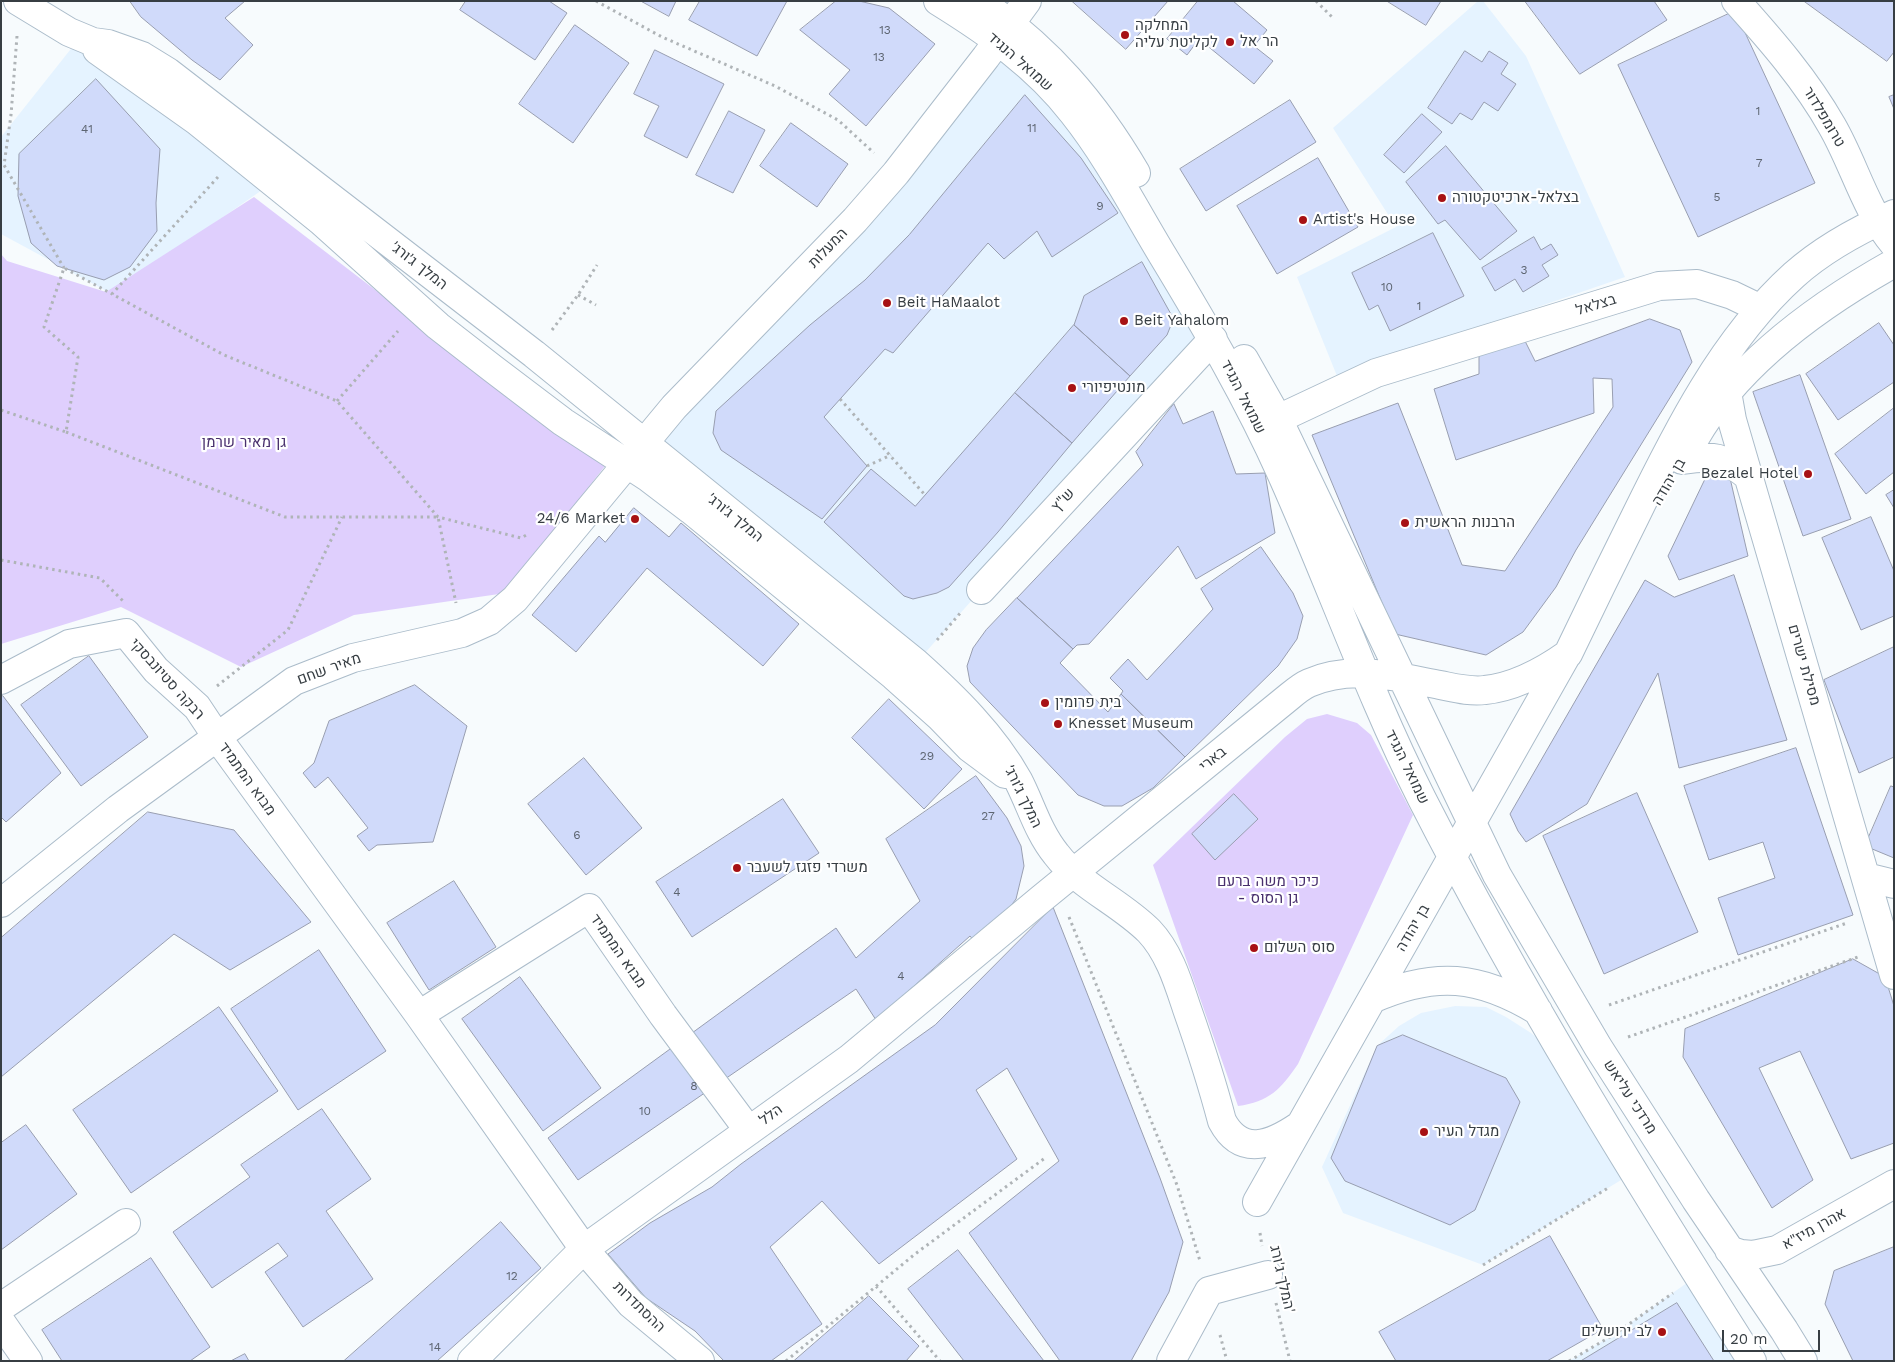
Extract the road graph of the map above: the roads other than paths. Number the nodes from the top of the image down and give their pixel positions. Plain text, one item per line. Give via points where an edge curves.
1 (938, 1) edge
2 (979, 1) edge
3 (1027, 1) edge
4 (1736, 1) edge
5 (19, 2) edge
6 (69, 32) junction
7 (1005, 32) junction
8 (1885, 218) edge
9 (1894, 244) edge
10 (1894, 263) edge
11 (1761, 309) junction
12 (1213, 339) junction
13 (1727, 354) junction
14 (1726, 392) junction
15 (1278, 418) junction
16 (634, 452) junction
17 (1682, 460) junction
18 (1748, 477) junction
19 (981, 590) road end
20 (1568, 654) junction
21 (1365, 673) junction
22 (1402, 677) junction
23 (1, 680) edge
24 (216, 737) junction
25 (1018, 782) junction
26 (1472, 824) junction
27 (1452, 858) junction
28 (1073, 873) junction
29 (1866, 878) junction
30 (1894, 884) edge
31 (1, 903) edge
32 (1894, 975) edge
33 (1372, 999) junction
34 (1540, 1012) junction
35 (419, 1015) junction
36 (1299, 1126) junction
37 (749, 1131) junction
38 (1894, 1184) edge
39 (1257, 1202) road end
40 (126, 1223) dead end
41 (584, 1249) junction
42 (1729, 1250) junction
43 (1268, 1275) road end
44 (1, 1308) edge
45 (1, 1322) edge
46 (28, 1361) edge
47 (472, 1361) edge
48 (700, 1361) edge
49 (1171, 1361) edge
50 (1752, 1361) edge
51 (1803, 1361) edge

1 - 7 street, שמואל הנגיד
2 - 7 street, שמואל הנגיד
3 - 7 street, המעלות
4 - 8 street, טרומפלדור via 1814,96
5 - 6 street, המלך ג׳ורג׳
6 - 16 street via 145,83 238,154 320,221 438,326 563,422
6 - 16 street, המלך ג׳ורג׳ via 142,56 168,72 534,354
7 - 12 street, שמואל הנגיד via 1073,112 1108,163
7 - 15 street, שמואל הנגיד via 1062,70 1101,118
7 - 16 street, המעלות via 896,173 855,220
8 - 9 street, טרומפלדור
8 - 11 street via 1834,244 1796,273
10 - 14 street, בן יהודה via 1856,284 1794,330
11 - 13 street, בן יהודה
11 - 15 street, בצלאל via 1732,295 1696,284 1659,286 1376,373
12 - 19 street, ש"ץ
12 - 21 street, שמואל הנגיד via 1280,471
13 - 14 street, מסילת ישרים
13 - 20 street, בן יהודה via 1662,462
14 - 17 street, בן יהודה
14 - 18 street, מסילת ישרים
15 - 22 street, שמואל הנגיד
16 - 24 street, מאיר שחם via 515,599 489,621 462,632 353,658 294,681
16 - 25 street via 691,510 847,636 940,717 970,748
16 - 25 street, המלך ג׳ורג׳ via 916,663 958,702 1005,759
17 - 18 street via 1710,457 1724,460 1734,464
17 - 20 street, בן יהודה
18 - 29 street, מסילת ישרים
20 - 22 street, בארי via 1528,677 1484,690 1471,691
20 - 26 street, בן יהודה
21 - 22 street, בארי
21 - 27 street, שמואל הנגיד
21 - 28 street, בארי via 1328,676 1307,683
22 - 26 street, שמואל הנגיד
23 - 24 street, רבקה סטיונבסקי via 69,644 126,633 156,670 197,707
24 - 31 street, מאיר שחם via 118,809
24 - 35 street, מבוא המתמיד
25 - 28 street, המלך ג׳ורג׳ via 1040,832
26 - 27 street, בן יהודה
26 - 42 street, מרדכי עליאש via 1496,875 1598,1048
27 - 33 street, בן יהודה
27 - 34 street
28 - 36 street, המלך ג׳ורג׳ via 1132,915 1166,954 1202,1050 1227,1131 1244,1143 1258,1144 1271,1142
28 - 37 street, הלל via 849,1059
29 - 30 street
29 - 32 street, מסילת ישרים
33 - 34 street via 1418,983 1440,980 1467,982 1499,990
33 - 36 street, בן יהודה
34 - 50 street via 1634,1172
35 - 37 street, מבוא המתמיד via 589,908 663,1016
35 - 41 street, מבוא המתמיד
36 - 39 street, בן יהודה
37 - 41 street, הלל
38 - 42 street, אהרן מיז"א via 1777,1250 1753,1254
40 - 44 street
41 - 47 street, הלל
41 - 48 street, ההסתדרות via 632,1304
42 - 51 street, מרדכי עליאש
43 - 49 street via 1209,1291
45 - 46 street

